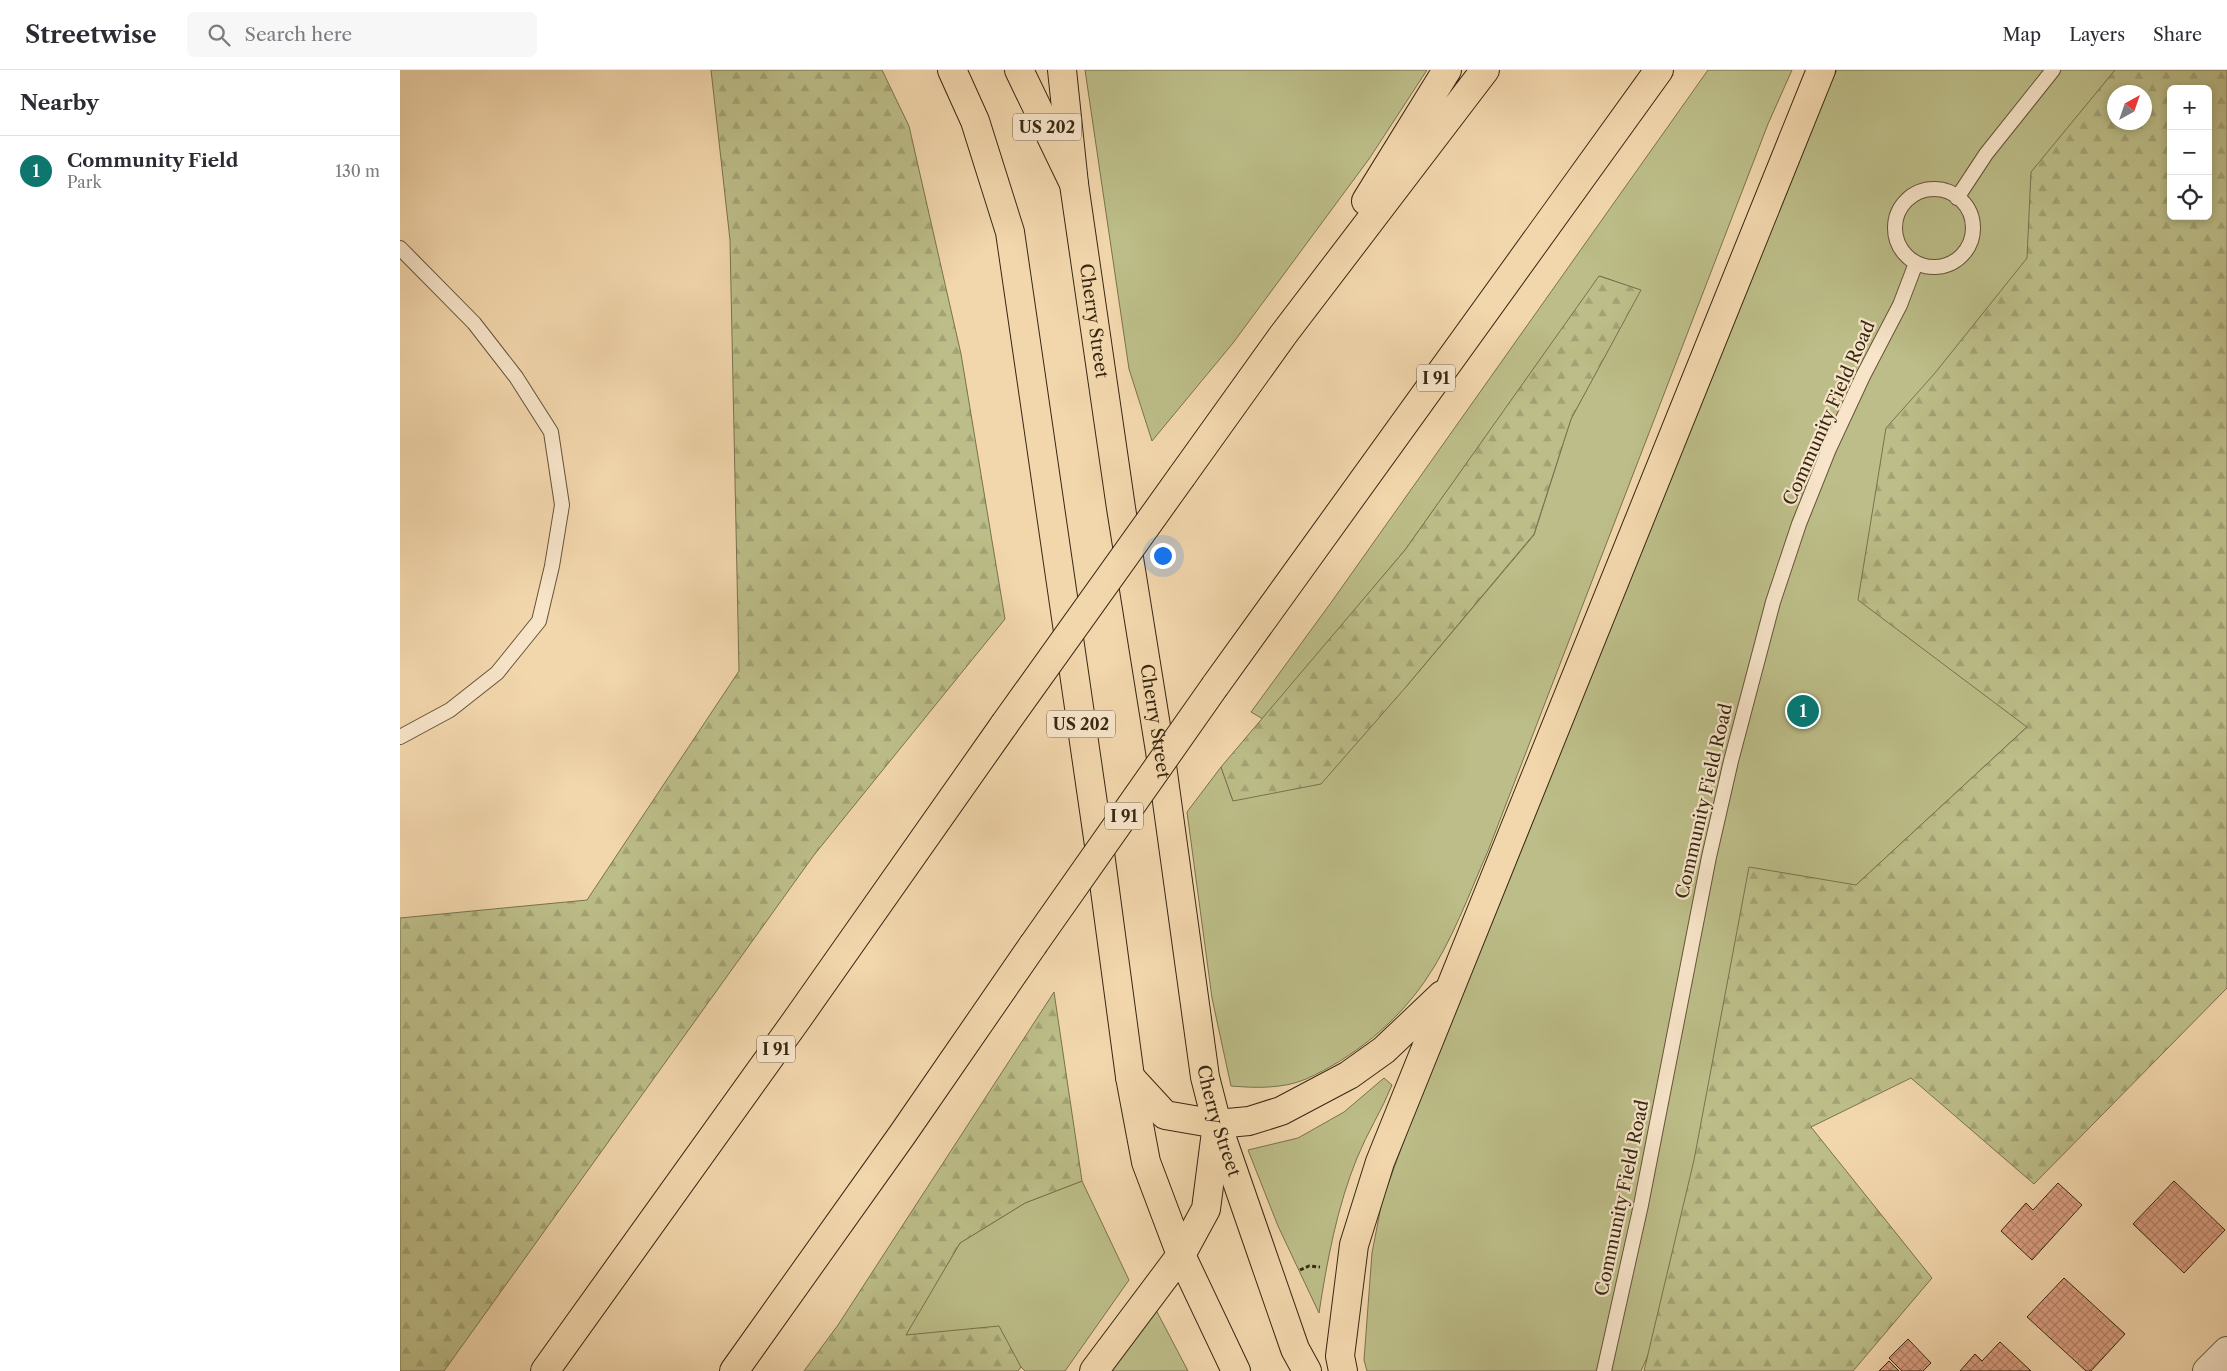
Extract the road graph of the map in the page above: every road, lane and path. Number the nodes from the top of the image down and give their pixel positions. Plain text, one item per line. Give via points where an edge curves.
1 (952, 70) edge
2 (1019, 70) edge
3 (1062, 70) edge
4 (1447, 70) edge
5 (1485, 70) edge
6 (1659, 70) edge
7 (1821, 70) edge
8 (2053, 70) edge
9 (1074, 184) junction
10 (1957, 198) junction
11 (400, 248) edge
12 (1916, 263) junction
13 (1283, 335) junction
14 (400, 737) edge
15 (1448, 989) junction
16 (1130, 1077) junction
17 (1217, 1124) junction
18 (1181, 1255) junction
19 (1328, 1267) dead end
20 (1292, 1273) dead end
21 (2227, 1351) edge
22 (546, 1371) edge
23 (734, 1371) edge
24 (1094, 1371) edge
25 (1236, 1371) edge
26 (1307, 1371) edge
27 (1343, 1371) edge
28 (1604, 1371) edge
29 (2207, 1371) edge

1 - 16 main road, US 202 via 975,121 1010,232
2 - 9 main road, Cherry Street / US 202
3 - 9 main road
4 - 13 main road
5 - 13 main road, I 91
6 - 23 main road, I 91, bridge via 1215,686
7 - 15 main road
8 - 10 lane via 1986,154
9 - 17 main road, Cherry Street / US 202 via 1160,751 1198,1033
10 - 12 lane via 1970,214 1972,235 1969,245 1956,261 1946,265 1926,267
10 - 12 lane via 1948,192 1927,190 1908,199 1901,207 1895,222 1896,239 1907,257
11 - 14 lane via 474,323 516,377 551,432 562,505 539,621 497,673 450,710
12 - 28 lane, Community Field Road via 1900,305 1829,449 1773,602 1709,857 1641,1205
13 - 22 main road, I 91, bridge
15 - 17 main road via 1384,1050 1349,1075 1281,1111 1249,1121
15 - 27 main road via 1380,1162 1354,1245 1340,1356
16 - 17 main road via 1166,1115
16 - 18 main road, US 202 via 1146,1162
17 - 18 main road via 1206,1210
17 - 26 main road, Cherry Street / US 202 via 1295,1348
18 - 24 main road
18 - 25 main road, US 202
19 - 20 path via 1309,1266
21 - 29 street

